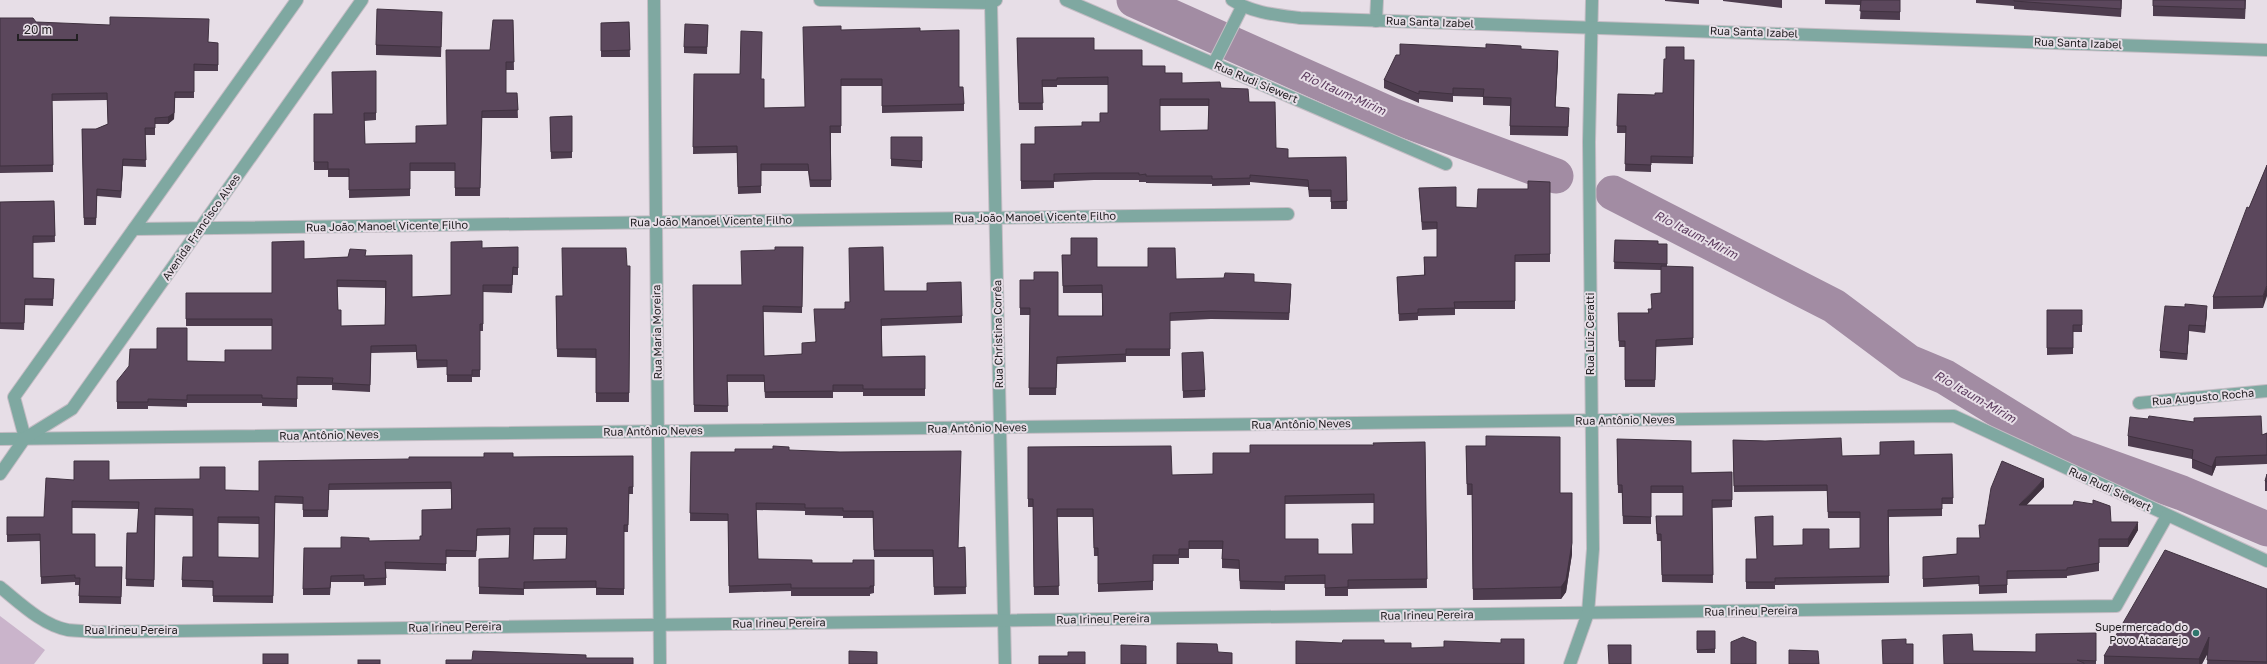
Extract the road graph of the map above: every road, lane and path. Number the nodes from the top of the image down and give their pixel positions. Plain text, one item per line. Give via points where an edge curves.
1 (296, 0) edge
2 (362, 0) edge
3 (654, 0) edge
4 (820, 0) edge
5 (1066, 0) edge
6 (1377, 0) edge
7 (1592, 0) edge
8 (994, 2) edge
9 (1237, 3) edge
10 (1376, 20) junction
11 (1591, 27) junction
12 (2267, 50) edge
13 (1214, 63) junction
14 (1446, 164) dead end
15 (1288, 214) dead end
16 (996, 218) junction
17 (656, 222) junction
18 (200, 228) junction
19 (134, 229) junction
20 (2267, 391) edge
21 (2139, 403) dead end
22 (1954, 416) joint
23 (1591, 420) junction
24 (1000, 427) junction
25 (658, 431) junction
26 (25, 438) junction
27 (0, 439) edge
28 (0, 474) edge
29 (2167, 516) junction
30 (2267, 561) edge
31 (0, 587) edge
32 (1588, 613) junction
33 (1004, 620) junction
34 (660, 624) junction
35 (660, 664) edge
36 (1005, 664) edge
37 (1570, 664) edge

1 - 19 street
2 - 18 street, Avenida Francisco Alves
3 - 17 street, Rua Maria Moreira
4 - 8 street
5 - 13 street, Rua Rudi Siewert
6 - 10 street
7 - 11 street, Rua Luiz Ceratti
8 - 16 street, Rua Christina Corrêa
9 - 10 street, Rua Santa Izabel via 1268,14 1300,18
9 - 13 street
10 - 11 street, Rua Santa Izabel
11 - 12 street, Rua Santa Izabel
11 - 23 street, Rua Luiz Ceratti
13 - 14 street, Rua Rudi Siewert
15 - 16 street, Rua João Manoel Vicente Filho
16 - 17 street, Rua João Manoel Vicente Filho
16 - 24 street, Rua Christina Corrêa
17 - 18 street, Rua João Manoel Vicente Filho
17 - 25 street, Rua Maria Moreira
18 - 19 street, Rua João Manoel Vicente Filho
18 - 26 street, Avenida Francisco Alves via 72,409
19 - 26 street via 14,398
20 - 21 street, Rua Augusto Rocha
22 - 23 street, Rua Antônio Neves
22 - 29 street, Rua Rudi Siewert
23 - 24 street, Rua Antônio Neves
23 - 32 street, Rua Luiz Ceratti via 1593,549
24 - 25 street, Rua Antônio Neves
24 - 33 street, Rua Christina Corrêa
25 - 26 street, Rua Antônio Neves
25 - 34 street, Rua Maria Moreira
26 - 27 street, Rua Antônio Neves
26 - 28 street, Avenida Francisco Alves
29 - 30 street, Rua Rudi Siewert
29 - 32 street, Rua Irineu Pereira via 2116,606
31 - 34 street, Rua Irineu Pereira via 32,612 51,624 68,630
32 - 33 street, Rua Irineu Pereira
32 - 37 street, Rua Luiz Ceratti
33 - 34 street, Rua Irineu Pereira
33 - 36 street, Rua Christina Corrêa
34 - 35 street, Rua Maria Moreira

